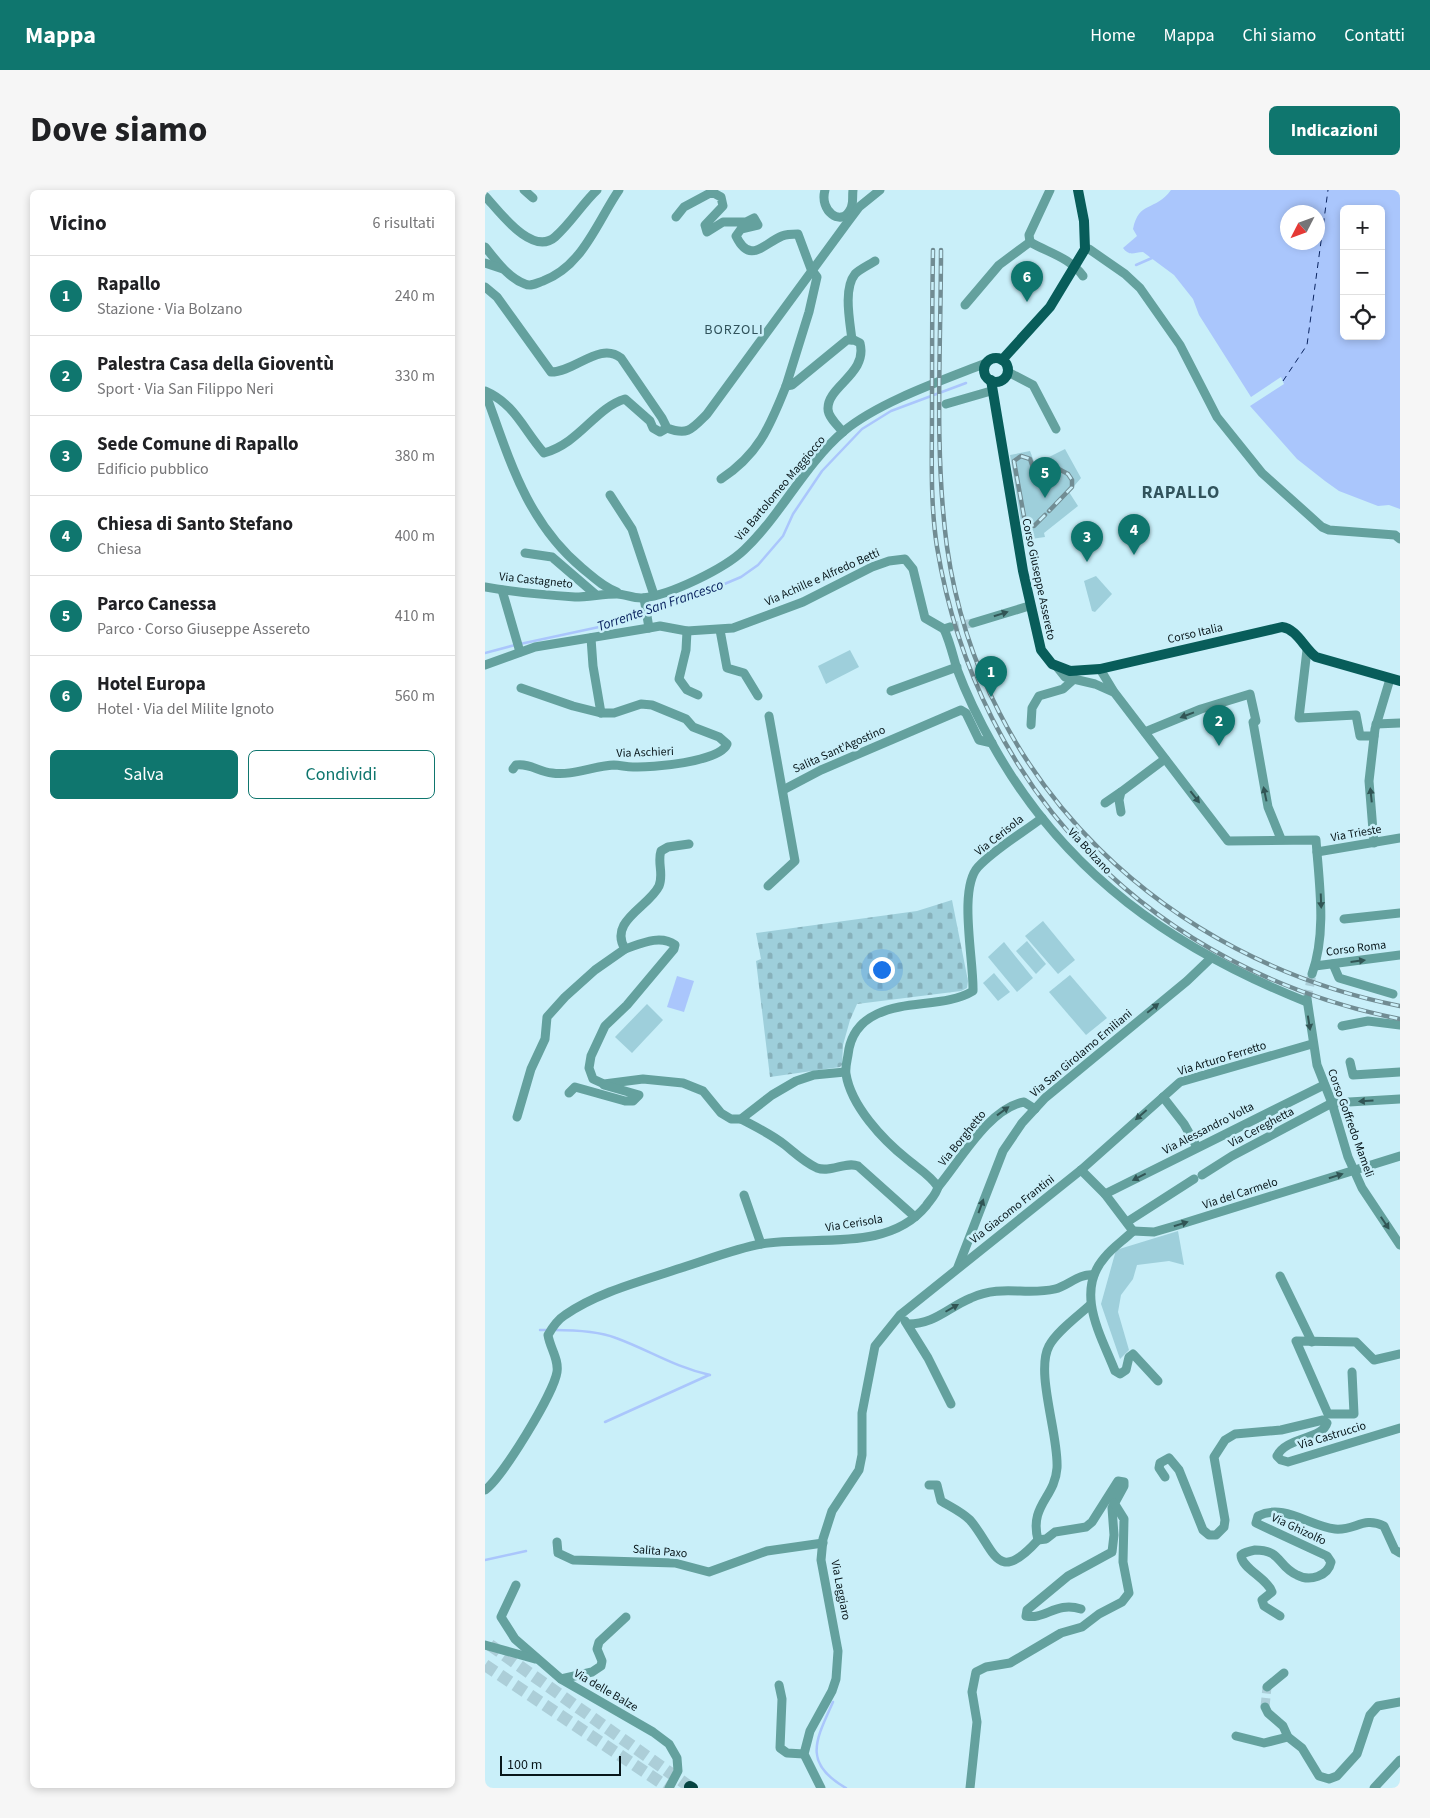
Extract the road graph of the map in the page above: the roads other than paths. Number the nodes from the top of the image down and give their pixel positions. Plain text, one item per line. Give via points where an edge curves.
1 (525, 190) edge
2 (597, 190) edge
3 (619, 190) edge
4 (825, 190) edge
5 (853, 190) edge
6 (880, 190) edge
7 (1050, 190) edge
8 (1078, 190) edge
9 (485, 196) edge
10 (533, 198) dead end
11 (676, 217) dead end
12 (1029, 242) junction
13 (1088, 245) junction
14 (485, 247) edge
15 (875, 261) dead end
16 (485, 263) edge
17 (1076, 266) junction
18 (504, 269) junction
19 (811, 269) junction
20 (1083, 276) dead end
21 (485, 287) edge
22 (965, 305) dead end
23 (851, 340) junction
24 (1002, 360) junction
25 (986, 363) junction
26 (1007, 372) junction
27 (786, 386) junction
28 (994, 387) junction
29 (485, 391) edge
30 (946, 404) dead end
31 (667, 428) junction
32 (1056, 429) dead end
33 (843, 432) junction
34 (721, 479) dead end
35 (610, 495) dead end
36 (1398, 536) edge
37 (525, 553) dead end
38 (485, 587) edge
39 (502, 590) junction
40 (595, 594) junction
41 (623, 594) junction
42 (654, 595) junction
43 (644, 599) junction
44 (1029, 606) junction
45 (973, 623) tunnel mouth
46 (649, 624) junction
47 (947, 628) joint
48 (720, 630) junction
49 (687, 631) junction
50 (591, 638) junction
51 (1307, 650) junction
52 (520, 652) junction
53 (485, 665) edge
54 (957, 667) junction
55 (1057, 667) joint
56 (1099, 669) junction
57 (1080, 673) junction
58 (1395, 680) edge
59 (1093, 683) junction
60 (521, 688) dead end
61 (891, 692) dead end
62 (1114, 692) junction
63 (698, 695) dead end
64 (758, 696) dead end
65 (601, 713) junction
66 (769, 716) dead end
67 (1400, 723) edge
68 (1376, 724) junction
69 (1031, 725) dead end
70 (1145, 732) junction
71 (1374, 736) junction
72 (992, 743) junction
73 (1165, 758) junction
74 (513, 769) dead end
75 (783, 790) junction
76 (1121, 792) junction
77 (1105, 803) dead end
78 (1121, 812) dead end
79 (1042, 818) junction
80 (1400, 838) edge
81 (1281, 839) junction
82 (1374, 843) junction
83 (689, 844) dead end
84 (1317, 852) junction
85 (768, 886) dead end
86 (1400, 913) edge
87 (1344, 919) dead end
88 (625, 949) junction
89 (1400, 955) edge
90 (1210, 959) junction
91 (1333, 964) junction
92 (1393, 994) dead end
93 (1307, 1001) joint
94 (1400, 1025) edge
95 (1342, 1026) dead end
96 (1312, 1044) junction
97 (1350, 1062) dead end
98 (845, 1072) junction
99 (1400, 1072) edge
100 (604, 1084) junction
101 (1324, 1084) junction
102 (569, 1094) dead end
103 (1163, 1097) junction
104 (1400, 1099) edge
105 (1332, 1102) junction
106 (1035, 1109) junction
107 (517, 1117) dead end
108 (741, 1119) junction
109 (1197, 1147) junction
110 (1400, 1156) edge
111 (1081, 1170) junction
112 (1354, 1171) junction
113 (938, 1187) junction
114 (1105, 1194) junction
115 (744, 1195) dead end
116 (915, 1217) junction
117 (1127, 1222) junction
118 (1133, 1231) junction
119 (761, 1244) junction
120 (1400, 1245) edge
121 (958, 1268) junction
122 (1094, 1275) junction
123 (1280, 1276) dead end
124 (1090, 1305) junction
125 (900, 1314) junction
126 (908, 1324) junction
127 (1312, 1342) junction
128 (1400, 1354) edge
129 (1352, 1372) dead end
130 (1159, 1380) dead end
131 (951, 1404) dead end
132 (1400, 1428) edge
133 (1165, 1478) dead end
134 (929, 1485) dead end
135 (485, 1490) edge
136 (1114, 1503) junction
137 (1039, 1540) junction
138 (557, 1542) dead end
139 (823, 1542) junction
140 (1400, 1553) edge
141 (516, 1585) dead end
142 (1081, 1609) dead end
143 (1280, 1616) dead end
144 (626, 1617) dead end
145 (485, 1645) edge
146 (537, 1659) junction
147 (1284, 1674) dead end
148 (561, 1679) junction
149 (779, 1685) dead end
150 (1267, 1687) dead end
151 (1400, 1702) edge
152 (1265, 1707) dead end
153 (1236, 1736) dead end
154 (1288, 1737) junction
155 (804, 1754) junction
156 (1400, 1760) edge
157 (669, 1788) edge
158 (821, 1788) edge
159 (970, 1788) edge
160 (1374, 1788) edge

1 - 10 street
2 - 9 street via 555,237 541,242 528,239
3 - 18 street via 590,239 560,272 533,285 525,284
4 - 5 street via 823,204 835,216 841,217 851,208
6 - 19 street via 859,207
7 - 12 street via 1029,235
8 - 13 main road
11 - 19 street via 684,207 712,192 721,197 723,206 705,225 707,232 723,222 746,222 754,218 758,225 741,229 736,236 741,245 750,251 761,250 783,236 798,234
12 - 17 street
12 - 22 street via 999,265
13 - 17 main road
13 - 36 street via 1140,288 1180,345 1217,417 1272,484 1329,530
14 - 18 street
15 - 23 street via 855,274 851,284 848,307
16 - 18 street
17 - 20 street
17 - 24 main road via 1050,307
19 - 27 street via 817,277
19 - 31 street via 707,414 689,431
21 - 31 street via 497,297 551,372 561,372 603,352 614,352
23 - 27 street via 841,344 792,385
23 - 33 street via 860,343 860,360 830,399 827,409
24 - 25 main road via 997,358
24 - 26 main road
25 - 28 main road, Corso Giuseppe Assereto via 984,371
25 - 33 street, Via Bartolomeo Maggiocco via 885,405
26 - 28 main road
26 - 32 street via 1033,385
27 - 34 street via 762,440 736,469
28 - 30 street
28 - 44 main road, Corso Giuseppe Assereto
29 - 31 street via 513,409 544,453 573,439 613,402 625,399 650,420 653,428 660,432
29 - 41 street via 540,524 567,556 606,588
33 - 42 street, Via Bartolomeo Maggiocco via 804,474 744,550 725,566
35 - 42 street via 632,529
37 - 40 street via 551,557
38 - 39 street, Via Castagneto
39 - 40 street, Via Castagneto via 577,597
39 - 52 street
40 - 41 street, Via Castagneto
41 - 43 street, Via Castagneto
42 - 43 street, Via Bartolomeo Maggiocco
43 - 46 street
45 -> 44 street
44 - 55 main road, Corso Giuseppe Assereto via 1041,650
46 - 49 street, Via Achille e Alfredo Betti
46 - 50 street, Via Achille e Alfredo Betti
47 - 48 street, Via Achille e Alfredo Betti via 925,618 913,569 905,559 897,559 872,567 803,602
47 - 54 street, Via Bolzano
48 - 49 street, Via Achille e Alfredo Betti
48 - 64 street via 727,668 744,673
49 - 63 street via 679,679 687,690
50 - 52 street, Via Achille e Alfredo Betti
50 - 65 street
51 - 56 main road, Corso Italia via 1291,630 1279,627
51 - 58 main road via 1316,657
51 - 71 street via 1299,718 1356,715 1360,736
52 - 53 street, Via Achille e Alfredo Betti
54 - 61 street
54 - 72 street, Via Bolzano via 971,704
55 - 57 main road, Corso Italia
56 - 57 main road, Corso Italia
56 - 62 street
57 - 59 street
57 - 59 street
57 - 69 street via 1063,689 1039,696 1032,708
58 - 68 street
59 - 62 street
60 - 65 street, Via Aschieri
62 - 70 street
65 - 74 street, Via Aschieri via 652,704 725,740 727,747 711,755 669,765 631,768 614,765 558,774 524,764 515,765
66 - 75 street
67 - 68 street
68 - 71 street
70 - 73 street
81 -> 70 street via 1268,808 1250,694 1201,709
82 -> 71 street via 1369,781
72 - 75 street, Salita Sant'Agostino via 979,740 966,713 961,710 821,770
72 - 79 street, Via Bolzano
73 - 76 street
73 -> 81 street via 1228,841
75 - 85 street via 795,861
76 - 77 street
76 - 78 street
79 - 90 street, Via Bolzano via 1103,884 1151,923
79 - 98 street, Via Cerisola via 984,862 972,878 969,912 973,991 964,997 879,1012 865,1020 849,1048
80 - 82 street, Via Trieste
81 - 84 street via 1316,840
82 - 84 street, Via Trieste
83 - 88 street via 661,851 662,876 658,887 624,923 621,934
84 -> 91 street, Corso Roma via 1321,913 1313,970
86 - 87 street
88 - 100 street via 657,940 675,945 605,1026 595,1045 590,1074
88 - 107 street via 595,970 547,1017 545,1039 531,1070
91 -> 89 street, Corso Roma
90 - 93 street, Via Bolzano via 1258,983
106 -> 90 street, Via San Girolamo Emiliani
91 - 92 street via 1339,978
93 -> 96 street, Corso Goffredo Mameli
94 - 95 street via 1368,1020
96 - 101 street, Corso Goffredo Mameli
96 - 103 street, Via Arturo Ferretto via 1180,1082
97 - 99 street via 1353,1075
98 - 108 street via 814,1074 796,1081
98 - 113 street via 868,1120
100 - 102 street via 639,1095 625,1101 575,1087
100 - 108 street via 643,1079 683,1083 703,1091 721,1113 731,1119
101 - 105 street, Corso Goffredo Mameli
101 - 109 street, Via Alessandro Volta
103 - 109 street
103 -> 111 street, Via Arturo Ferretto
104 -> 105 street
105 - 112 street, Corso Goffredo Mameli
105 - 117 street, Via Cereghetta via 1232,1156
113 -> 106 street, Via Borghetto via 992,1119 1014,1103 1024,1102
121 -> 106 street, Via San Girolamo Emiliani via 1003,1151
108 - 116 street via 819,1168 832,1170 853,1164 858,1166
109 -> 114 street, Via Alessandro Volta
110 - 112 street, Via del Carmelo
111 - 114 street
111 - 121 street, Via Giacomo Frantini
118 -> 112 street, Via del Carmelo via 1142,1233 1170,1228
112 -> 120 street, Corso Goffredo Mameli
113 - 116 street, Via Cerisola
114 - 117 street
115 - 119 street
116 - 119 street, Via Cerisola via 904,1226 849,1240
117 - 118 street
118 - 122 street via 1104,1258
119 - 135 street, Via Cerisola via 642,1281 583,1304 563,1316 548,1335 556,1357 557,1373 515,1454
121 - 125 street, Via Laggiaro
122 - 124 street
126 -> 122 street via 929,1322 971,1297 1001,1289 1047,1291 1088,1274
123 - 127 street
124 - 130 street via 1115,1371 1119,1374 1126,1370 1133,1354
124 - 137 street via 1049,1346 1044,1368 1057,1469 1051,1491 1040,1505 1037,1516
125 - 126 street
125 - 139 street, Via Laggiaro via 875,1346 862,1413 863,1455 859,1470 832,1511
126 - 131 street
127 - 128 street via 1357,1342 1374,1360
127 - 129 street via 1296,1341 1328,1414 1354,1414
132 - 133 street, Via Castruccio via 1288,1462 1277,1456 1279,1452 1290,1443 1319,1432 1327,1423 1323,1420 1281,1430 1235,1434 1225,1440 1214,1457 1225,1520 1224,1527 1216,1535 1209,1535 1203,1530 1179,1470 1169,1458 1160,1462 1159,1468
134 - 137 street via 937,1485 941,1500 970,1520 992,1555 1000,1560 1012,1560 1027,1554
136 - 137 street via 1125,1486 1122,1480 1118,1481 1086,1527 1055,1532
136 - 142 street via 1112,1552 1068,1576 1027,1610 1026,1616 1032,1617 1061,1606
136 - 159 street via 1124,1520 1123,1562 1129,1593 1122,1602 1082,1627 1061,1633 1010,1663 976,1672 972,1692 977,1722
138 - 139 street, Salita Paxo via 558,1553 573,1560 675,1563 709,1572 767,1550
139 - 155 street, Via Laggiaro via 821,1560 835,1627 837,1670 832,1691 810,1731
140 - 143 street, Via Ghizolfo via 1395,1550 1383,1526 1375,1521 1335,1529 1280,1512 1269,1511 1257,1516 1256,1523 1327,1556 1331,1562 1329,1570 1322,1575 1298,1577 1267,1550 1251,1550 1241,1555 1243,1563 1270,1586 1272,1592 1261,1600
141 - 146 street via 501,1617 515,1639
144 - 148 street via 599,1642 597,1649 601,1666 592,1672
145 - 146 street, Via delle Balze
146 - 148 street, Via delle Balze
147 - 150 street
148 - 157 street, Via delle Balze via 669,1744 677,1758 678,1771
149 - 155 street via 782,1700 780,1748 787,1753
151 - 154 street via 1377,1706 1370,1714 1357,1754 1337,1776 1329,1779 1319,1776 1302,1748
152 - 154 street via 1283,1726
153 - 154 street via 1258,1742
155 - 158 street
156 - 160 street

